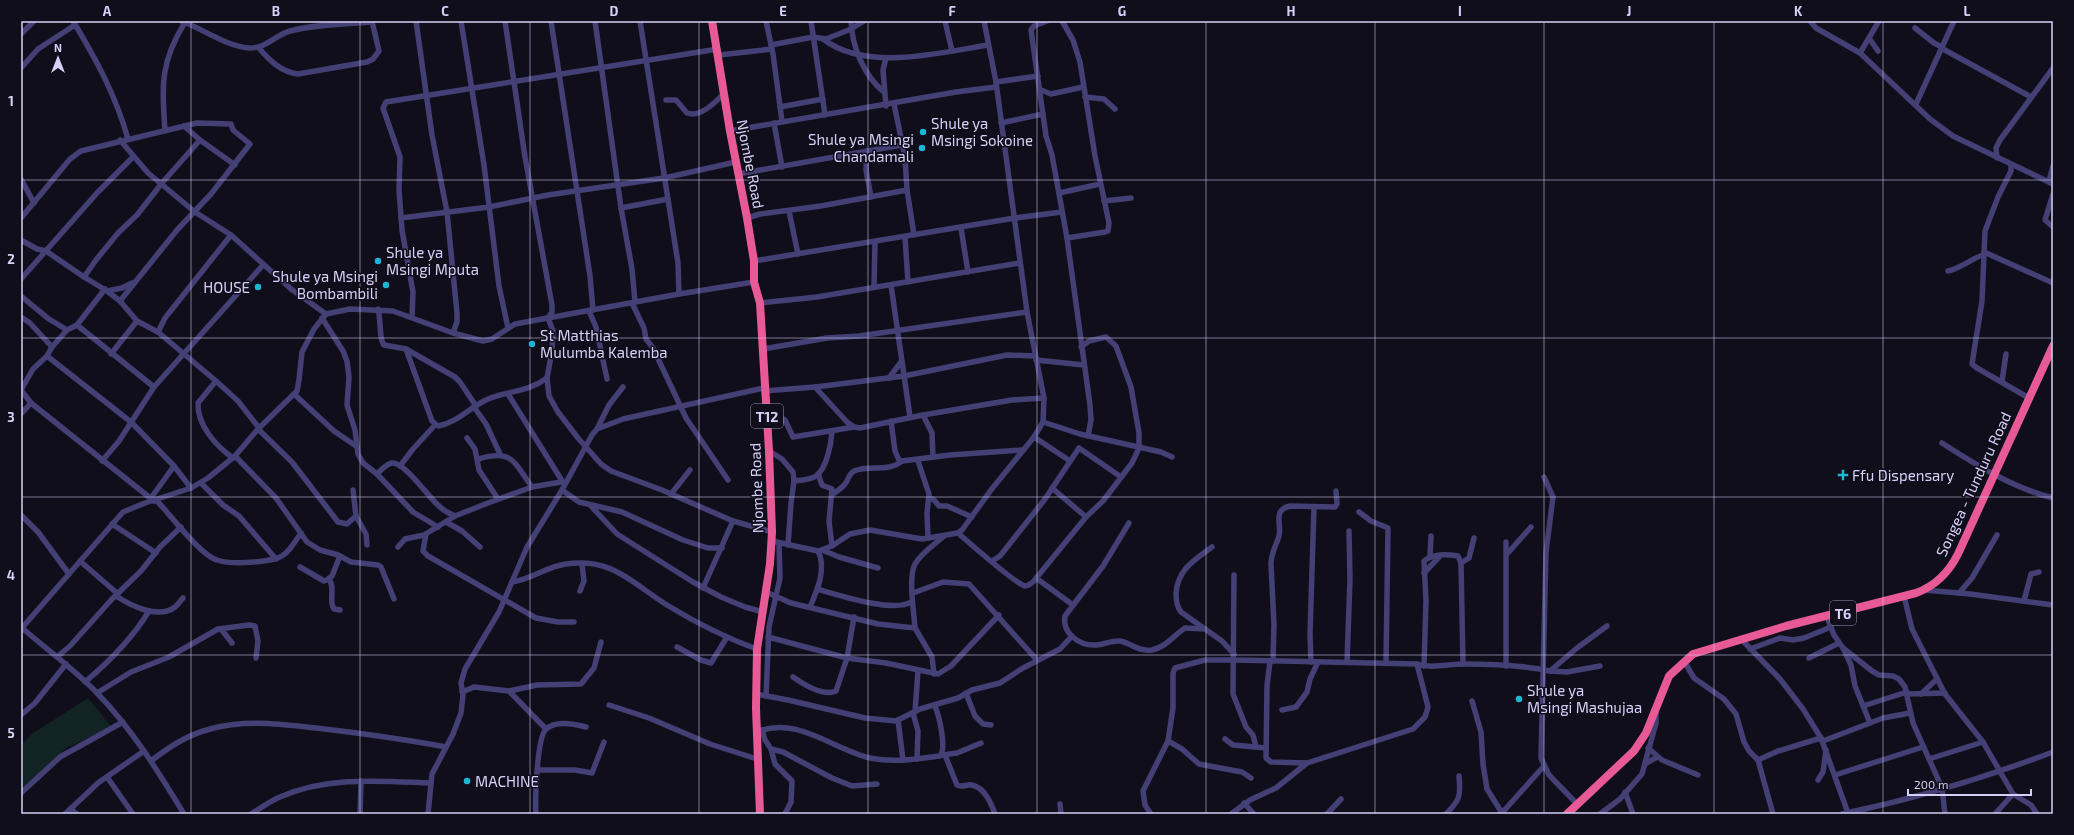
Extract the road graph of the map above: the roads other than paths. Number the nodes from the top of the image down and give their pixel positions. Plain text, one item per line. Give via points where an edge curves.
1 (34, 21) edge
2 (416, 21) edge
3 (461, 21) edge
4 (505, 21) edge
5 (551, 21) edge
6 (595, 21) edge
7 (640, 21) edge
8 (712, 21) edge
9 (766, 21) edge
10 (811, 21) edge
11 (851, 21) edge
12 (864, 21) edge
13 (945, 21) edge
14 (984, 21) edge
15 (1047, 21) edge
16 (1062, 21) edge
17 (1810, 21) edge
18 (1878, 21) edge
19 (1954, 21) edge
20 (183, 22) edge
21 (372, 22) edge
22 (74, 23) edge
23 (1035, 24) edge
24 (1915, 28) dead end
25 (851, 29) junction
26 (21, 34) edge
27 (813, 37) junction
28 (1869, 38) junction
29 (823, 39) junction
30 (988, 45) junction
31 (771, 47) junction
32 (259, 48) junction
33 (1941, 48) junction
34 (952, 51) junction
35 (1878, 51) dead end
36 (718, 52) junction
37 (858, 53) junction
38 (1860, 53) junction
39 (886, 58) junction
40 (645, 62) junction
41 (21, 68) edge
42 (602, 68) junction
43 (2053, 68) edge
44 (558, 75) junction
45 (1038, 76) junction
46 (515, 82) junction
47 (996, 84) junction
48 (1083, 87) junction
49 (472, 88) junction
50 (1040, 90) junction
51 (884, 92) junction
52 (724, 93) junction
53 (1051, 94) junction
54 (428, 96) junction
55 (1085, 97) junction
56 (2032, 97) junction
57 (823, 99) junction
58 (666, 100) dead end
59 (894, 104) junction
60 (1042, 104) junction
61 (1916, 104) junction
62 (886, 106) junction
63 (780, 107) junction
64 (1115, 109) dead end
65 (1043, 114) junction
66 (825, 115) junction
67 (782, 121) junction
68 (774, 123) junction
69 (1001, 123) junction
70 (184, 126) junction
71 (165, 130) junction
72 (730, 131) junction
73 (128, 139) junction
74 (120, 140) junction
75 (200, 140) junction
76 (902, 145) junction
77 (867, 151) junction
78 (133, 157) junction
79 (1997, 158) junction
80 (736, 162) junction
81 (2011, 164) junction
82 (235, 165) junction
83 (2053, 166) edge
84 (782, 167) junction
85 (738, 174) junction
86 (664, 178) junction
87 (21, 179) edge
88 (162, 183) junction
89 (2051, 183) edge
90 (618, 184) junction
91 (1100, 184) junction
92 (907, 190) junction
93 (577, 191) junction
94 (1059, 193) junction
95 (2053, 194) edge
96 (871, 197) junction
97 (532, 198) junction
98 (1131, 198) dead end
99 (668, 199) junction
100 (1104, 201) junction
101 (34, 202) junction
102 (489, 207) junction
103 (621, 208) junction
104 (789, 211) junction
105 (195, 212) junction
106 (447, 212) junction
107 (1062, 212) junction
108 (21, 218) edge
109 (401, 218) junction
110 (747, 218) junction
111 (1015, 218) junction
112 (2053, 227) edge
113 (962, 228) junction
114 (231, 235) junction
115 (914, 235) junction
116 (905, 237) junction
117 (1067, 238) junction
118 (21, 240) edge
119 (875, 242) junction
120 (46, 251) junction
121 (1983, 253) junction
122 (798, 254) junction
123 (754, 261) junction
124 (1020, 262) junction
125 (263, 265) junction
126 (1948, 271) dead end
127 (968, 272) junction
128 (84, 278) junction
129 (21, 279) edge
130 (137, 279) junction
131 (754, 282) junction
132 (908, 282) junction
133 (2053, 283) edge
134 (891, 285) junction
135 (874, 287) junction
136 (106, 290) junction
137 (679, 294) junction
138 (21, 296) edge
139 (120, 301) junction
140 (634, 302) junction
141 (760, 304) junction
142 (378, 309) junction
143 (591, 311) junction
144 (1027, 312) junction
145 (324, 316) junction
146 (21, 317) edge
147 (412, 317) junction
148 (548, 318) junction
149 (137, 321) junction
150 (77, 325) junction
151 (508, 328) junction
152 (898, 329) junction
153 (66, 330) junction
154 (158, 332) junction
155 (453, 333) junction
156 (52, 347) junction
157 (1081, 347) junction
158 (406, 349) junction
159 (763, 349) junction
160 (2052, 350) edge
161 (111, 354) junction
162 (184, 354) junction
163 (2006, 354) dead end
164 (47, 356) junction
165 (1035, 358) junction
166 (901, 362) junction
167 (1084, 365) junction
168 (904, 376) junction
169 (547, 378) junction
170 (889, 378) junction
171 (607, 379) dead end
172 (216, 381) junction
173 (2002, 381) junction
174 (154, 387) junction
175 (623, 387) dead end
176 (816, 387) junction
177 (764, 389) junction
178 (21, 390) edge
179 (294, 394) junction
180 (508, 394) junction
181 (1044, 398) junction
182 (2029, 398) junction
183 (31, 403) junction
184 (679, 406) junction
185 (475, 407) junction
186 (766, 408) junction
187 (21, 414) edge
188 (923, 415) junction
189 (910, 417) junction
190 (891, 421) junction
191 (131, 422) junction
192 (1043, 422) junction
193 (435, 425) junction
194 (854, 427) junction
195 (597, 428) junction
196 (258, 429) junction
197 (832, 432) junction
198 (1088, 436) junction
199 (1034, 437) junction
200 (467, 438) dead end
201 (1942, 443) dead end
202 (356, 446) junction
203 (586, 447) junction
204 (1139, 448) junction
205 (1022, 450) junction
206 (770, 451) junction
207 (500, 454) junction
208 (234, 457) junction
209 (934, 457) junction
210 (1172, 458) dead end
211 (478, 460) junction
212 (918, 460) junction
213 (102, 461) junction
214 (902, 461) junction
215 (1070, 461) junction
216 (174, 466) junction
217 (400, 466) junction
218 (690, 470) dead end
219 (377, 474) junction
220 (818, 474) junction
221 (1995, 474) junction
222 (1121, 477) junction
223 (1544, 477) dead end
224 (728, 480) dead end
225 (794, 481) junction
226 (201, 483) junction
227 (563, 485) junction
228 (532, 487) junction
229 (191, 488) junction
230 (1052, 488) junction
231 (353, 490) dead end
232 (1336, 491) dead end
233 (671, 494) junction
234 (833, 494) junction
235 (930, 498) junction
236 (2053, 498) edge
237 (498, 499) junction
238 (153, 500) junction
239 (591, 506) junction
240 (1314, 507) junction
241 (1359, 512) dead end
242 (21, 515) edge
243 (356, 516) junction
244 (455, 516) junction
245 (972, 516) junction
246 (1086, 517) junction
247 (733, 521) junction
248 (446, 522) junction
249 (1129, 522) dead end
250 (112, 524) junction
251 (181, 527) junction
252 (438, 527) junction
253 (1531, 527) dead end
254 (1349, 531) dead end
255 (772, 532) junction
256 (301, 533) junction
257 (958, 533) junction
258 (426, 534) junction
259 (946, 535) junction
260 (1997, 535) dead end
261 (1431, 536) dead end
262 (928, 538) junction
263 (1474, 538) dead end
264 (776, 542) junction
265 (1506, 542) dead end
266 (367, 545) dead end
267 (788, 545) junction
268 (832, 546) junction
269 (398, 547) dead end
270 (480, 547) dead end
271 (1212, 547) dead end
272 (722, 548) junction
273 (820, 550) junction
274 (156, 553) junction
275 (1507, 554) junction
276 (1443, 555) junction
277 (340, 556) junction
278 (1430, 556) junction
279 (276, 559) junction
280 (80, 561) junction
281 (992, 561) junction
282 (1461, 563) junction
283 (582, 564) junction
284 (300, 567) dead end
285 (878, 568) dead end
286 (2039, 572) dead end
287 (1424, 573) junction
288 (69, 574) junction
289 (1234, 575) dead end
290 (1036, 578) junction
291 (329, 579) junction
292 (512, 582) junction
293 (703, 588) junction
294 (817, 589) junction
295 (1924, 590) junction
296 (580, 591) dead end
297 (766, 592) junction
298 (913, 593) junction
299 (1959, 593) junction
300 (117, 595) junction
301 (1904, 596) junction
302 (183, 598) dead end
303 (775, 598) junction
304 (394, 599) dead end
305 (504, 599) junction
306 (2024, 600) junction
307 (911, 602) junction
308 (1073, 605) junction
309 (2053, 605) edge
310 (810, 607) junction
311 (340, 610) dead end
312 (149, 611) junction
313 (763, 612) junction
314 (999, 615) junction
315 (854, 617) junction
316 (1827, 617) junction
317 (574, 622) dead end
318 (1607, 626) dead end
319 (1831, 627) junction
320 (21, 628) edge
321 (915, 628) junction
322 (221, 629) junction
323 (1205, 629) junction
324 (1072, 636) junction
325 (727, 637) junction
326 (768, 637) junction
327 (1741, 639) junction
328 (601, 642) dead end
329 (232, 643) dead end
330 (1841, 646) junction
331 (677, 647) dead end
332 (757, 649) junction
333 (1750, 649) junction
334 (57, 657) junction
335 (1234, 657) junction
336 (256, 658) dead end
337 (847, 658) junction
338 (1809, 658) dead end
339 (1037, 660) junction
340 (1272, 661) junction
341 (1684, 661) junction
342 (1311, 662) junction
343 (1318, 662) junction
344 (1347, 662) junction
345 (1386, 663) junction
346 (66, 664) junction
347 (1417, 664) junction
348 (1463, 664) junction
349 (1424, 666) junction
350 (1506, 666) junction
351 (1600, 666) dead end
352 (1543, 669) junction
353 (918, 671) junction
354 (1550, 671) junction
355 (934, 674) junction
356 (793, 677) dead end
357 (1937, 679) junction
358 (85, 682) junction
359 (509, 691) junction
360 (462, 692) junction
361 (97, 693) junction
362 (966, 693) junction
363 (1907, 693) junction
364 (1945, 693) junction
365 (756, 694) junction
366 (1921, 694) junction
367 (766, 696) junction
368 (1472, 701) dead end
369 (609, 705) dead end
370 (935, 706) junction
371 (1863, 706) junction
372 (1656, 708) junction
373 (1282, 710) dead end
374 (914, 713) junction
375 (1910, 713) junction
376 (21, 715) edge
377 (898, 720) junction
378 (123, 722) junction
379 (1870, 723) junction
380 (991, 725) dead end
381 (586, 727) dead end
382 (546, 729) junction
383 (760, 731) junction
384 (1225, 739) dead end
385 (1822, 739) junction
386 (1168, 741) junction
387 (604, 742) dead end
388 (1983, 742) junction
389 (981, 743) dead end
390 (446, 747) junction
391 (1256, 747) junction
392 (1923, 747) junction
393 (1266, 748) junction
394 (1648, 748) junction
395 (771, 749) junction
396 (1826, 750) junction
397 (144, 751) junction
398 (2053, 752) edge
399 (943, 755) junction
400 (1657, 757) junction
401 (757, 759) junction
402 (917, 759) junction
403 (1929, 759) junction
404 (903, 760) junction
405 (1758, 760) junction
406 (151, 761) junction
407 (1307, 763) junction
408 (1645, 764) junction
409 (1544, 766) junction
410 (538, 770) junction
411 (2000, 772) junction
412 (1698, 775) dead end
413 (1835, 775) junction
414 (1459, 776) dead end
415 (107, 777) junction
416 (1251, 778) dead end
417 (1818, 780) dead end
418 (361, 781) junction
419 (430, 783) junction
420 (877, 784) dead end
421 (1942, 788) junction
422 (1625, 792) junction
423 (21, 793) edge
424 (2013, 794) junction
425 (1341, 799) dead end
426 (1060, 804) dead end
427 (1244, 804) junction
428 (1578, 804) junction
429 (70, 809) junction
430 (1845, 813) edge
431 (65, 814) edge
432 (77, 814) edge
433 (133, 814) edge
434 (184, 814) edge
435 (251, 814) edge
436 (360, 814) edge
437 (428, 814) edge
438 (536, 814) edge
439 (760, 814) edge
440 (785, 814) edge
441 (994, 814) edge
442 (1061, 814) edge
443 (1151, 814) edge
444 (1231, 814) edge
445 (1254, 814) edge
446 (1327, 814) edge
447 (1446, 814) edge
448 (1502, 814) edge
449 (1567, 814) edge
450 (1600, 814) edge
451 (1633, 814) edge
452 (1773, 814) edge
453 (1945, 814) edge
454 (1995, 814) edge
455 (2037, 814) edge

1 - 26 street
2 - 54 street
3 - 49 street
4 - 46 street
5 - 44 street
6 - 42 street
7 - 40 street
8 - 36 highway, Njombe Road / T12
9 - 31 street
10 - 27 street
11 - 25 street
12 - 25 street
13 - 34 street
14 - 30 street
15 - 23 street
16 - 48 street via 1077,50
17 - 38 street via 1816,28
18 - 28 street
19 - 33 street
20 - 32 street via 230,44
20 - 71 street via 171,48 164,73
21 - 32 street via 288,32
21 - 32 street via 379,51 374,59 368,62 298,74 289,73 275,64
22 - 41 street via 38,50
22 - 73 street via 110,87
23 - 45 street via 1031,30
24 - 33 street
25 - 29 street
25 - 37 street
27 - 29 street
27 - 31 street
27 - 57 street
28 - 35 street
28 - 38 street
29 - 37 street via 839,49
30 - 34 street
30 - 47 street
31 - 36 street
31 - 63 street
33 - 56 street
33 - 61 street
34 - 39 street
36 - 40 street
36 - 52 highway, Njombe Road / T12
37 - 39 street
37 - 51 street via 870,80
38 - 61 street
39 - 51 street via 883,70
40 - 42 street
40 - 86 street
42 - 44 street
42 - 90 street
43 - 56 street
44 - 46 street
44 - 93 street
45 - 47 street
45 - 50 street
46 - 49 street
46 - 97 street
47 - 59 street
47 - 69 street
48 - 53 street
48 - 55 street
49 - 54 street
49 - 102 street
50 - 53 street
50 - 60 street
51 - 62 street
52 - 58 street via 704,110 694,114 687,113 676,100
52 - 72 highway, Njombe Road / T12
53 - 60 street
54 - 106 street via 433,142
54 - 109 street via 390,100 383,106 400,157
55 - 64 street via 1104,99
55 - 91 street
56 - 79 street via 1998,144
57 - 63 street
57 - 66 street
59 - 62 street
59 - 76 street
60 - 65 street
61 - 79 street via 1930,119 1953,136
62 - 66 street
63 - 67 street
65 - 69 street
65 - 94 street
66 - 67 street
67 - 68 street
68 - 72 street
68 - 84 street
69 - 111 street
70 - 71 street
70 - 75 street
70 - 82 street via 209,122 231,124 233,130 250,144
71 - 73 street
72 - 80 highway, Njombe Road / T12
73 - 74 street
74 - 78 street
74 - 101 street via 80,151 70,159
75 - 82 street
75 - 88 street
76 - 77 street
76 - 92 street
77 - 84 street
77 - 96 street via 866,170
78 - 88 street via 148,174
78 - 120 street
79 - 81 street
80 - 85 highway, Njombe Road / T12
80 - 86 street
81 - 89 street
81 - 121 street via 1990,218
82 - 105 street
83 - 89 street
84 - 85 street
85 - 110 highway, Njombe Road / T12
86 - 90 street
86 - 99 street
87 - 101 street
88 - 105 street
88 - 128 street via 137,215 118,232
90 - 93 street
90 - 103 street
91 - 94 street
91 - 100 street
92 - 96 street
92 - 115 street
93 - 97 street
93 - 143 street
94 - 107 street
95 - 112 street via 2045,220
96 - 104 street
97 - 102 street
97 - 148 street via 552,306
98 - 100 street
99 - 103 street
99 - 137 street via 678,263
100 - 117 street via 1109,223 1108,231
101 - 108 street
102 - 106 street
102 - 151 street via 499,286
103 - 140 street via 630,253
104 - 110 street
104 - 122 street
105 - 114 street
105 - 130 street
106 - 109 street
106 - 155 street via 457,313
107 - 111 street
107 - 117 street
109 - 147 street via 414,292
110 - 123 highway, Njombe Road / T12
111 - 113 street
111 - 124 street
113 - 115 street
113 - 127 street
114 - 125 street
114 - 154 street via 165,318
115 - 116 street
116 - 119 street
116 - 132 street
117 - 157 street
118 - 120 street
119 - 122 street
119 - 135 street
120 - 128 street
120 - 129 street
121 - 126 street
121 - 133 street
121 - 173 street via 1982,301 1972,364
122 - 123 street
123 - 131 highway, Njombe Road / T12
124 - 127 street
124 - 144 street
125 - 145 street
125 - 162 street
127 - 132 street
128 - 136 street
130 - 136 street via 122,288
130 - 139 street
131 - 137 street
131 - 141 highway, Njombe Road / T12
132 - 134 street
134 - 135 street
134 - 152 street
135 - 141 street
136 - 139 street
136 - 150 street
137 - 140 street
138 - 153 street
139 - 149 street
140 - 143 street
140 - 184 street via 647,342 654,348
141 - 159 highway, Njombe Road / T12
142 - 145 street via 350,308
142 - 147 street
142 - 158 street via 381,342 384,345
143 - 148 street
143 - 171 street
144 - 152 street
144 - 165 street
145 - 179 street via 302,352 300,380
145 - 202 street via 347,361 347,405 355,430
146 - 156 street
147 - 155 street
148 - 151 street
148 - 169 street via 553,331
149 - 154 street
149 - 161 street
150 - 153 street
150 - 161 street
151 - 155 street via 492,339 483,341
152 - 159 street
152 - 166 street
153 - 156 street
154 - 162 street
156 - 164 street
157 - 167 street
157 - 204 street via 1102,337 1109,338 1116,346 1131,386
158 - 185 street via 455,377
158 - 193 street
159 - 177 highway, Njombe Road / T12
160 - 182 highway, Songea - Tunduru Road / T6
161 - 174 street
162 - 172 street
162 - 174 street
163 - 173 street
164 - 178 street via 33,369
164 - 191 street
165 - 167 street
165 - 168 street via 1007,355
165 - 181 street
166 - 168 street
166 - 170 street
167 - 198 street via 1091,420
168 - 170 street
168 - 189 street
169 - 180 street via 532,388
169 - 203 street via 547,388 553,404
170 - 176 street
172 - 196 street via 238,401
172 - 208 street via 198,403 199,417 220,448
173 - 182 street
174 - 191 street
175 - 195 street via 609,405
176 - 177 street
176 - 194 street
177 - 184 street
177 - 186 highway, Njombe Road / T12
178 - 183 street
179 - 196 street
179 - 202 street via 334,432
180 - 185 street via 484,401
180 - 227 street
181 - 188 street via 1012,400
181 - 192 street
182 - 221 highway, Songea - Tunduru Road / T6
183 - 187 street
183 - 213 street
184 - 195 street
184 - 224 street
185 - 193 street via 443,425
185 - 207 street
186 - 197 street via 785,420 793,437
186 - 206 highway, Njombe Road / T12
188 - 189 street
188 - 209 street via 932,433
189 - 190 street
190 - 194 street
190 - 214 street via 895,451
191 - 213 street
191 - 216 street
192 - 198 street
192 - 199 street
193 - 217 street
194 - 197 street
195 - 203 street
196 - 208 street
196 - 243 street via 292,462 338,522 347,524
197 - 220 street via 830,452
198 - 204 street
199 - 205 street
199 - 215 street
200 - 211 street via 475,449
201 - 221 street
202 - 219 street via 363,463
203 - 227 street
203 - 233 street via 610,471
204 - 210 street via 1161,452
204 - 222 street
205 - 209 street
205 - 245 street
206 - 225 street via 788,465 793,472
206 - 255 highway, Njombe Road / T12
207 - 211 street
207 - 228 street via 510,459
208 - 226 street
208 - 256 street via 276,498
209 - 212 street
211 - 237 street via 479,470
212 - 214 street
212 - 235 street
213 - 238 street
214 - 234 street via 896,466 883,469 855,471
215 - 222 street via 1079,448
215 - 230 street
216 - 229 street
216 - 238 street
217 - 219 street via 395,463 388,464
217 - 244 street via 418,482 439,507
218 - 233 street
219 - 252 street via 413,512
220 - 225 street via 812,478
220 - 234 street via 821,484 831,487
221 - 236 street
221 - 295 highway, Songea - Tunduru Road / T6 via 1953,564
222 - 246 street via 1103,501
223 - 352 street via 1553,497 1546,552
225 - 267 street
226 - 229 street
226 - 279 street via 223,505 240,516
227 - 228 street
227 - 239 street via 579,502
227 - 292 street via 527,547
228 - 237 street
229 - 238 street
230 - 246 street
230 - 281 street via 1000,556
231 - 243 street
232 - 240 street via 1336,506
233 - 247 street
234 - 268 street via 829,521
235 - 245 street via 939,506 947,506
235 - 262 street via 927,513
237 - 244 street
238 - 250 street via 129,509
238 - 251 street
239 - 272 street via 622,512 696,545
239 - 293 street via 617,534
240 - 340 street via 1286,507 1278,518 1279,535 1270,564 1274,625
240 - 342 street
241 - 345 street via 1366,519 1388,528
242 - 288 street via 38,532
243 - 266 street via 366,534
244 - 248 street
245 - 257 street
246 - 290 street
247 - 255 street
247 - 272 street
248 - 252 street
248 - 270 street via 462,531
249 - 308 street via 1103,566
250 - 274 street
250 - 280 street
251 - 274 street
251 - 279 street via 205,552 217,560 234,563
252 - 258 street
253 - 275 street
254 - 344 street
255 - 264 highway, Njombe Road / T12
256 - 277 street via 312,545
256 - 279 street via 287,554
257 - 259 street
257 - 281 street
258 - 269 street via 405,539
258 - 305 street via 424,553
259 - 262 street
259 - 298 street via 916,562
260 - 299 street via 1972,578
261 - 278 street
262 - 268 street via 870,530 850,534
263 - 282 street via 1469,558
264 - 267 street
264 - 297 highway, Njombe Road / T12
264 - 303 street via 780,578
265 - 275 street
267 - 273 street
268 - 273 street
271 - 323 street via 1182,571 1176,593 1178,609
272 - 293 street
273 - 285 street
273 - 294 street
274 - 300 street
275 - 350 street
276 - 278 street
276 - 282 street via 1458,556
276 - 287 street via 1435,559
277 - 291 street
277 - 304 street via 351,562 378,565
278 - 287 street via 1424,561
280 - 288 street
280 - 300 street
281 - 290 street via 1022,585 1028,586
282 - 348 street
283 - 292 street via 554,567 531,578
283 - 296 street via 584,581
283 - 325 street via 599,564 615,569 667,604
284 - 291 street via 324,581
286 - 306 street via 2031,574
287 - 349 street
288 - 320 street
289 - 335 street
290 - 308 street
291 - 311 street via 333,586 332,606
292 - 305 street
293 - 313 street via 745,607
294 - 307 street via 889,605 903,606
294 - 310 street
295 - 299 street
295 - 301 highway, Songea - Tunduru Road / T6
297 - 303 street
297 - 313 highway, Njombe Road / T12
298 - 307 street
298 - 314 street via 943,582 966,583 976,589
299 - 306 street
300 - 312 street via 129,604
300 - 334 street
301 - 316 highway, Songea - Tunduru Road / T6
301 - 357 street via 1912,629
302 - 312 street via 170,610
303 - 310 street
303 - 326 street
305 - 317 street via 536,618
305 - 360 street via 491,627 465,669 461,683
306 - 309 street
307 - 321 street
308 - 324 street via 1064,622 1065,628
310 - 315 street
312 - 358 street via 134,635
313 - 332 highway, Njombe Road / T12
314 - 339 street
314 - 355 street via 951,666 942,673
315 - 321 street via 878,624
315 - 337 street
316 - 319 street
316 - 327 highway, Songea - Tunduru Road / T6
318 - 354 street
319 - 330 street
319 - 333 street via 1804,638 1780,638
320 - 334 street
321 - 355 street via 932,657
322 - 329 street
322 - 336 street via 256,626
322 - 361 street via 169,657 131,672
323 - 324 street via 1185,628 1161,647 1147,650 1119,641 1091,645
323 - 335 street via 1222,641
324 - 339 street via 1060,648
325 - 331 street via 710,662
325 - 332 street
326 - 337 street
326 - 367 street
327 - 333 street
327 - 341 highway, Songea - Tunduru Road / T6 via 1702,650
328 - 359 street via 594,668 581,684 537,685
330 - 338 street
330 - 363 street via 1879,675 1899,679
330 - 371 street via 1851,665 1855,686
332 - 365 highway, Njombe Road / T12
333 - 385 street via 1793,695
334 - 346 street
335 - 340 street
335 - 386 street via 1205,660 1175,668 1172,673 1173,708
335 - 391 street via 1233,698 1246,727 1251,730
337 - 353 street via 886,663
337 - 356 street via 834,692 810,687
339 - 362 street via 1000,683
340 - 342 street
340 - 393 street
341 - 372 highway, Songea - Tunduru Road / T6 via 1669,676
341 - 405 street via 1694,678 1733,709 1746,746
342 - 343 street
343 - 344 street
343 - 373 street via 1307,692 1296,707
344 - 345 street
345 - 347 street
346 - 358 street
346 - 376 street
347 - 349 street
347 - 407 street via 1428,707 1425,717 1413,729
348 - 349 street
348 - 350 street
350 - 352 street
351 - 354 street via 1567,672
352 - 354 street
352 - 409 street via 1541,758
353 - 355 street
353 - 374 street
357 - 364 street
357 - 366 street
358 - 361 street
359 - 360 street via 474,687
359 - 382 street
360 - 390 street via 461,713
361 - 378 street
362 - 370 street
362 - 380 street via 978,719 983,724
363 - 366 street
363 - 371 street
363 - 375 street
364 - 366 street
364 - 388 street
365 - 367 street
365 - 383 highway, Njombe Road / T12
367 - 377 street via 865,718
368 - 448 street via 1481,732 1487,790
369 - 401 street via 649,718 710,744
370 - 374 street
370 - 399 street via 941,727
371 - 379 street
372 - 394 street via 1656,723
372 - 428 highway, Songea - Tunduru Road / T6 via 1646,733 1634,751
374 - 377 street
374 - 402 street via 918,731
375 - 379 street
375 - 392 street
377 - 404 street
378 - 397 street
378 - 423 street via 60,757
379 - 385 street
381 - 382 street via 568,723
382 - 410 street via 542,738
383 - 395 street
383 - 401 highway, Njombe Road / T12
383 - 404 street via 777,727 791,729 830,741 870,758
384 - 391 street via 1234,745
385 - 396 street
385 - 405 street via 1778,751
386 - 416 street via 1199,764 1242,772
386 - 443 street via 1143,791 1145,805
387 - 410 street via 592,773 575,770
388 - 403 street
388 - 411 street
389 - 399 street via 957,753
390 - 406 street via 336,730 252,722 231,724 197,733 171,746
390 - 419 street via 436,764
391 - 393 street
392 - 403 street
392 - 413 street
393 - 407 street via 1266,758 1271,762
394 - 400 street
394 - 408 street
395 - 420 street via 783,752 852,786
395 - 440 street via 775,764 792,781 791,802
396 - 413 street
396 - 417 street via 1823,772
397 - 406 street
397 - 415 street
398 - 411 street
399 - 402 street
399 - 441 street via 957,785 972,785 986,794
400 - 408 street
400 - 412 street
401 - 439 highway, Njombe Road / T12
402 - 404 street
403 - 421 street
405 - 452 street
406 - 434 street
407 - 427 street via 1276,788
408 - 422 street via 1640,776
409 - 428 street via 1549,775
409 - 448 street
410 - 438 street
411 - 421 street
411 - 424 street
413 - 430 street
414 - 447 street via 1461,793
415 - 429 street
415 - 433 street
418 - 419 street
418 - 435 street via 316,786 293,792 279,797
418 - 436 street
419 - 437 street
421 - 430 street via 1917,797
421 - 453 street
422 - 450 street
422 - 451 street
424 - 454 street
424 - 455 street via 2031,805
425 - 446 street
426 - 442 street
427 - 444 street
427 - 445 street
428 - 449 highway, Songea - Tunduru Road / T6
429 - 431 street
429 - 432 street

